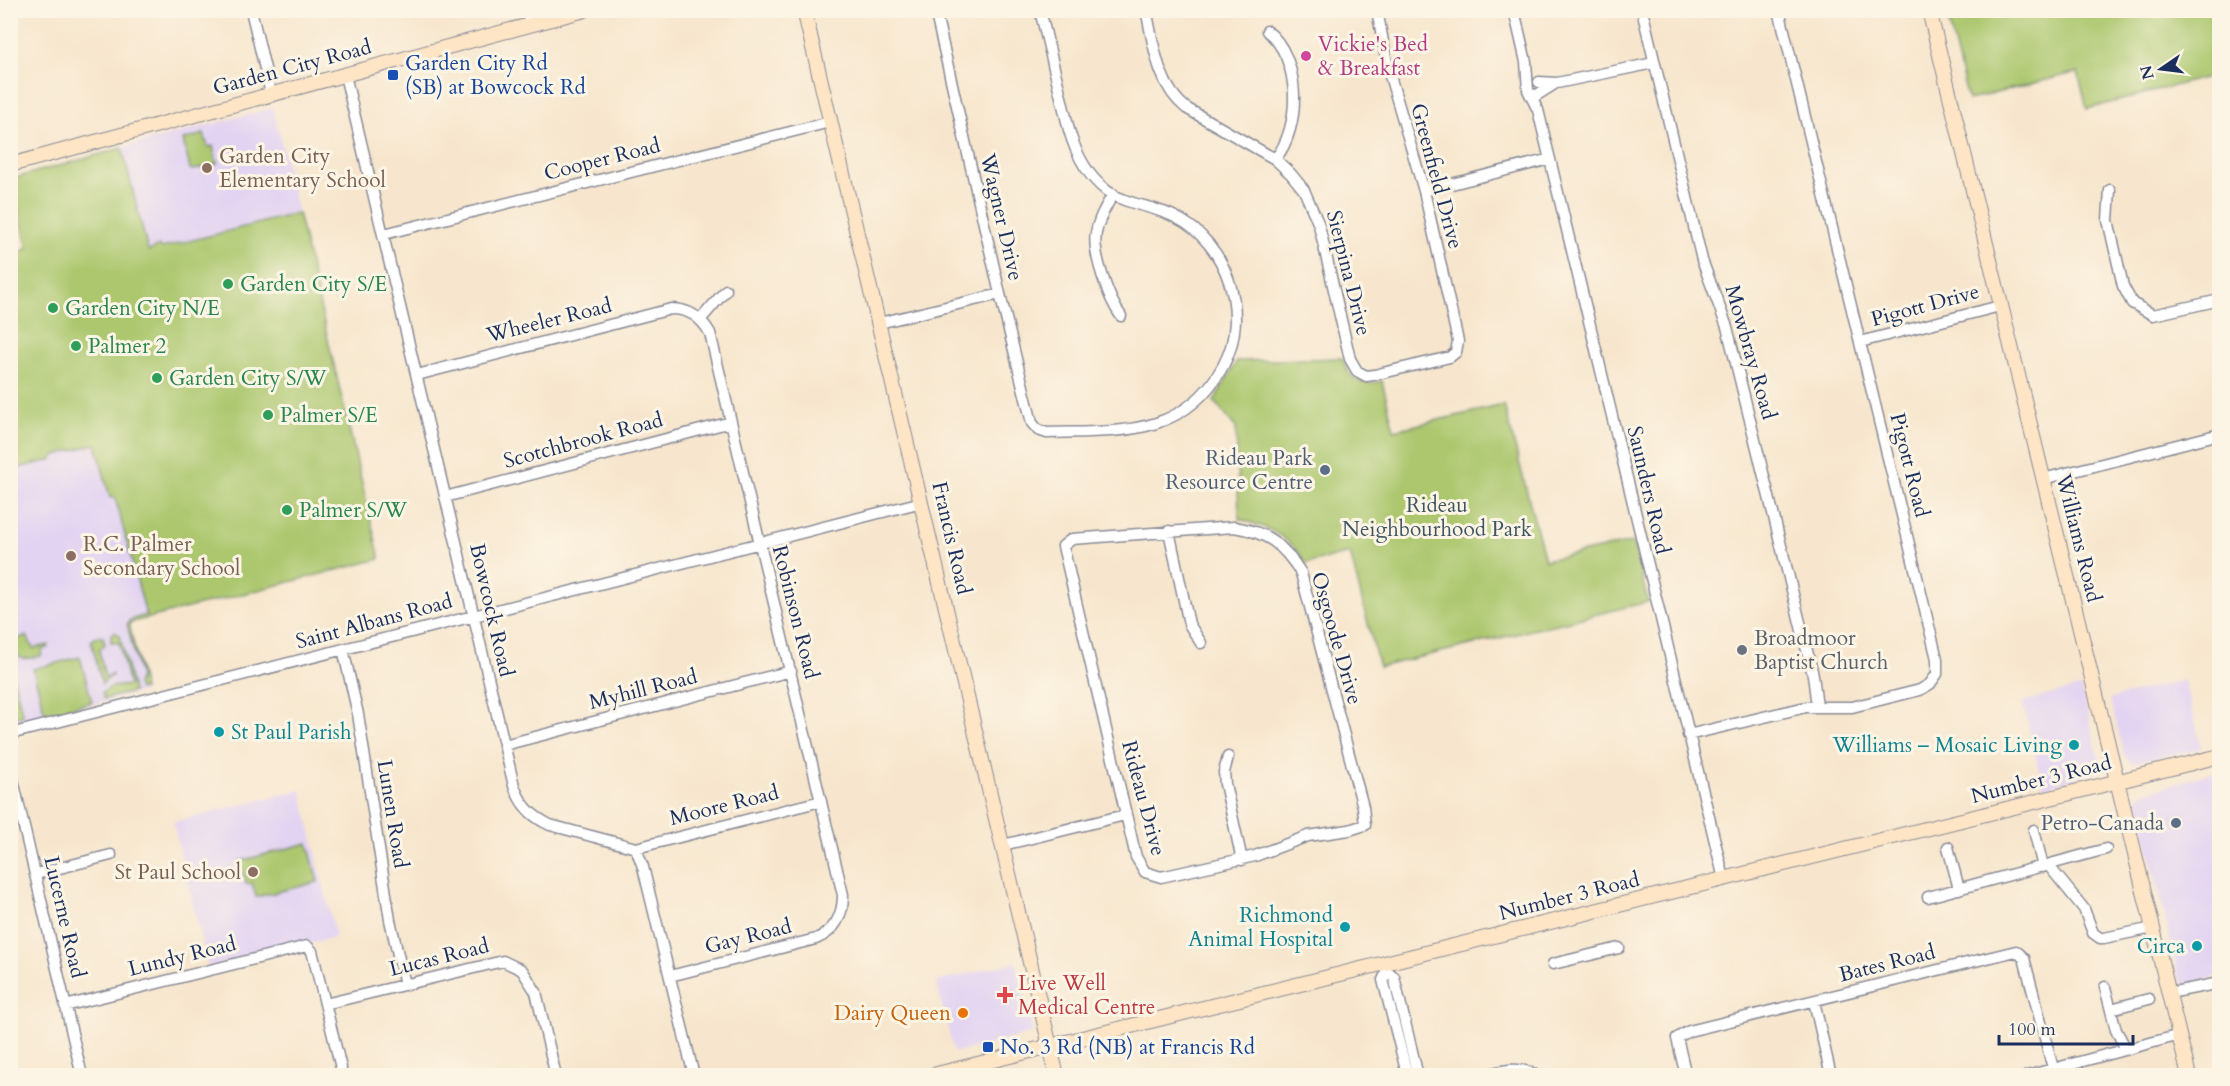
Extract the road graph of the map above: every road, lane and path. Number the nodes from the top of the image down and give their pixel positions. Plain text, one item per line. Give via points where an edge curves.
1 (251, 10) edge
2 (527, 10) edge
3 (585, 10) edge
4 (804, 10) edge
5 (934, 10) edge
6 (1040, 10) edge
7 (1146, 10) edge
8 (1377, 10) edge
9 (1514, 10) edge
10 (1642, 10) edge
11 (1779, 10) edge
12 (1929, 10) edge
13 (531, 25) junction
14 (1266, 31) dead end
15 (1654, 63) junction
16 (345, 75) junction
17 (1536, 89) junction
18 (271, 94) junction
19 (830, 122) junction
20 (1275, 159) junction
21 (1550, 159) junction
22 (10, 165) edge
23 (2110, 190) dead end
24 (1424, 191) junction
25 (1113, 195) junction
26 (384, 234) junction
27 (726, 290) dead end
28 (1000, 294) junction
29 (2220, 300) edge
30 (2000, 306) junction
31 (696, 316) junction
32 (1121, 316) dead end
33 (879, 323) junction
34 (1860, 342) junction
35 (1456, 352) joint
36 (417, 375) junction
37 (731, 422) junction
38 (2220, 434) edge
39 (2043, 479) junction
40 (445, 497) junction
41 (922, 502) junction
42 (1169, 531) junction
43 (759, 542) junction
44 (1063, 546) joint
45 (473, 615) junction
46 (1200, 643) dead end
47 (343, 649) junction
48 (791, 671) junction
49 (1817, 706) junction
50 (10, 734) edge
51 (1688, 735) junction
52 (504, 745) junction
53 (2220, 756) edge
54 (1228, 757) dead end
55 (10, 766) edge
56 (2117, 782) junction
57 (821, 801) junction
58 (1125, 816) junction
59 (1365, 825) joint
60 (2034, 830) dead end
61 (1003, 845) junction
62 (1948, 847) dead end
63 (636, 848) junction
64 (2106, 849) dead end
65 (111, 855) dead end
66 (1242, 860) junction
67 (2046, 866) junction
68 (36, 874) junction
69 (1724, 879) junction
70 (1959, 889) junction
71 (1928, 897) dead end
72 (833, 927) joint
73 (2153, 928) junction
74 (1619, 948) dead end
75 (1553, 964) dead end
76 (1386, 967) junction
77 (670, 976) junction
78 (2220, 982) edge
79 (405, 985) junction
80 (2105, 987) dead end
81 (2169, 993) junction
82 (2149, 999) dead end
83 (1814, 1001) junction
84 (325, 1005) junction
85 (65, 1006) junction
86 (2111, 1009) junction
87 (2180, 1035) junction
88 (1050, 1046) junction
89 (2126, 1049) junction
90 (2054, 1072) edge
91 (82, 1076) edge
92 (340, 1076) edge
93 (556, 1076) edge
94 (694, 1076) edge
95 (929, 1076) edge
96 (1057, 1076) edge
97 (1409, 1076) edge
98 (1416, 1076) edge
99 (1480, 1076) edge
100 (1538, 1076) edge
101 (1686, 1076) edge
102 (1831, 1076) edge
103 (2027, 1076) edge
104 (2189, 1076) edge

1 - 18 street
2 - 13 street
3 - 13 street, Garden City Road
4 - 19 street, Francis Road
5 - 28 street, Wagner Drive
6 - 25 street via 1073,145 1086,170
7 - 20 street, Sierpina Drive via 1162,76 1174,98
8 - 24 street, Greenfield Drive via 1388,69
9 - 17 street, Saunders Road
10 - 15 street, Mowbray Road
11 - 34 street, Pigott Road
12 - 30 street, Williams Road
13 - 16 street, Garden City Road
14 - 20 street via 1276,38 1284,52 1294,102 1292,127
15 - 17 street
15 - 49 street, Mowbray Road via 1702,260 1728,327 1813,675
16 - 18 street, Garden City Road
16 - 26 street, Bowcock Road
17 - 21 street, Saunders Road
18 - 22 street, Garden City Road
19 - 26 street, Cooper Road
19 - 33 street, Francis Road
20 - 35 street, Sierpina Drive via 1298,182 1314,211 1350,359 1357,371 1366,376 1378,375 1445,359
21 - 24 street
21 - 51 street, Saunders Road
23 - 29 street via 2108,220 2123,286 2132,303 2153,315
24 - 35 street, Greenfield Drive via 1457,334
25 - 28 street, Wagner Drive via 1160,209 1192,227 1225,269 1235,316 1233,343 1214,382 1195,403 1147,427 1047,433 1038,430 1030,419
25 - 32 street via 1095,239 1108,294
26 - 36 street, Bowcock Road
27 - 31 street
28 - 33 street
30 - 34 street, Pigott Drive
30 - 39 street, Williams Road
31 - 36 street, Wheeler Road via 686,310 671,309
31 - 37 street, Robinson Road via 710,333
33 - 41 street, Francis Road
34 - 49 street, Pigott Road via 1937,659 1937,674 1930,684 1914,692 1852,707
36 - 40 street, Bowcock Road
37 - 40 street, Scotchbrook Road
37 - 43 street, Robinson Road
38 - 39 street
39 - 56 street, Williams Road
40 - 45 street, Bowcock Road
41 - 43 street, Saint Albans Road
41 - 61 street, Francis Road
42 - 44 street, Osgoode Drive via 1072,539
42 - 46 street via 1189,624
42 - 59 street, Osgoode Drive via 1233,527 1249,530 1280,545 1291,557 1305,586
43 - 45 street, Saint Albans Road
43 - 48 street, Robinson Road
44 - 58 street, Rideau Drive
45 - 47 street, Saint Albans Road
45 - 52 street, Bowcock Road
47 - 50 street, Saint Albans Road
47 - 79 street, Lunen Road
48 - 52 street, Myhill Road
48 - 57 street, Robinson Road
49 - 51 street, Pigott Road
51 - 69 street, Saunders Road
52 - 63 street, Bowcock Road via 518,797 533,815 550,825
53 - 56 street, Number 3 Road
54 - 66 street via 1225,783
55 - 68 street, Lucerne Road
56 - 69 street, Number 3 Road
56 - 73 street, Williams Road
57 - 63 street, Moore Road
57 - 72 street, Robinson Road via 843,895 841,913
58 - 61 street
58 - 66 street, Rideau Drive via 1139,865 1150,875 1161,878
59 - 66 street, Rideau Drive via 1308,836
60 - 67 street
61 - 88 street, Francis Road
62 - 70 street
63 - 77 street
64 - 67 street
65 - 68 street
67 - 70 street
67 - 73 street via 2084,909 2096,936 2104,938
68 - 85 street, Lucerne Road
69 - 76 street, Number 3 Road
70 - 71 street
72 - 77 street, Gay Road via 816,939
73 - 81 street, Williams Road
74 - 75 street
76 - 88 street, Number 3 Road
76 - 97 street via 1383,980
76 - 98 street via 1394,977
77 - 94 street
78 - 81 street
79 - 84 street, Lucas Road
79 - 93 street, Lucas Road via 503,961 522,970 536,992
80 - 86 street
81 - 87 street, Williams Road
82 - 86 street
83 - 90 street, Bates Road via 2016,951 2024,958
83 - 101 street, Bates Road via 1689,1031 1677,1038
83 - 102 street
84 - 85 street, Lundy Road via 312,951 304,946
84 - 92 street
85 - 91 street, Lucerne Road
86 - 89 street
87 - 89 street
87 - 104 street, Williams Road
88 - 95 street, Number 3 Road
88 - 96 street, Francis Road
89 - 90 street
90 - 103 street
99 - 100 street via 1516,1069

